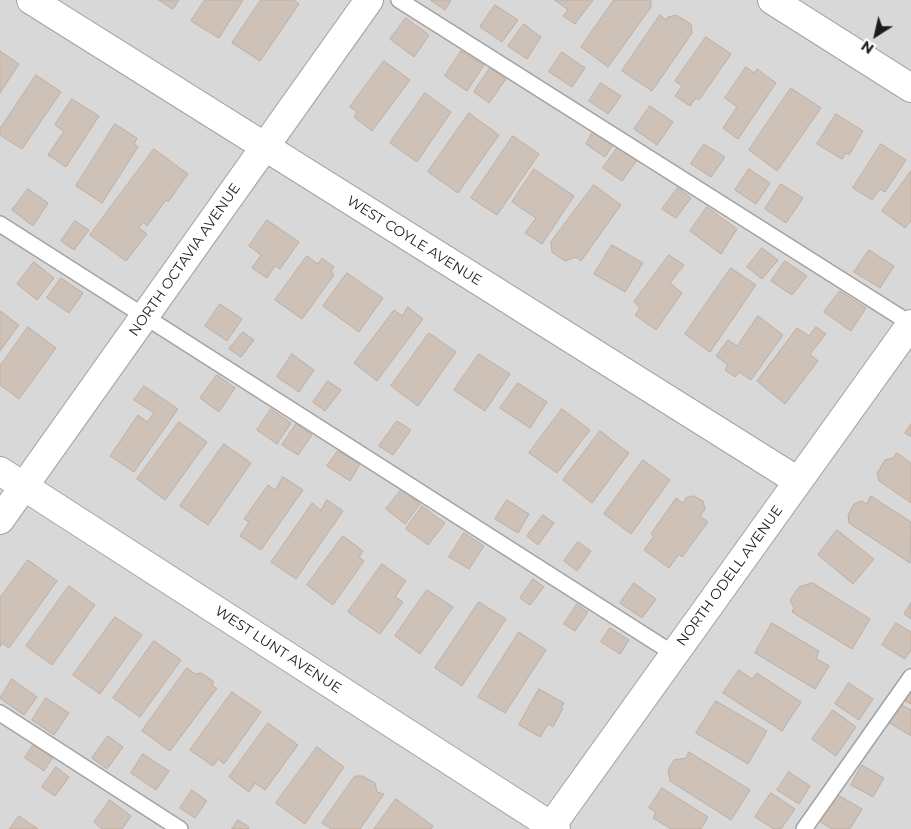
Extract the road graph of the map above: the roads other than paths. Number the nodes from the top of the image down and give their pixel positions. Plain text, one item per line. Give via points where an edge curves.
1 (31, 0) edge
2 (369, 0) edge
3 (399, 0) edge
4 (772, 0) edge
5 (911, 88) edge
6 (265, 147) junction
7 (0, 224) edge
8 (145, 316) junction
9 (911, 324) edge
10 (0, 471) edge
11 (798, 481) junction
12 (24, 486) junction
13 (0, 520) edge
14 (674, 654) junction
15 (911, 677) edge
16 (0, 713) edge
17 (552, 828) edge
18 (180, 829) edge
19 (804, 829) edge

1 - 6 street, WEST COYLE AVENUE
2 - 6 street, NORTH OCTAVIA AVENUE
3 - 9 lane
4 - 5 street
6 - 8 street, NORTH OCTAVIA AVENUE
6 - 11 street, WEST COYLE AVENUE
7 - 8 lane
8 - 12 street, NORTH OCTAVIA AVENUE
8 - 14 lane
9 - 11 street, NORTH ODELL AVENUE
10 - 12 street, WEST LUNT AVENUE
11 - 14 street, NORTH ODELL AVENUE
12 - 13 street, NORTH OCTAVIA AVENUE
12 - 17 street, WEST LUNT AVENUE
14 - 17 street, NORTH ODELL AVENUE
15 - 19 lane
16 - 18 lane

